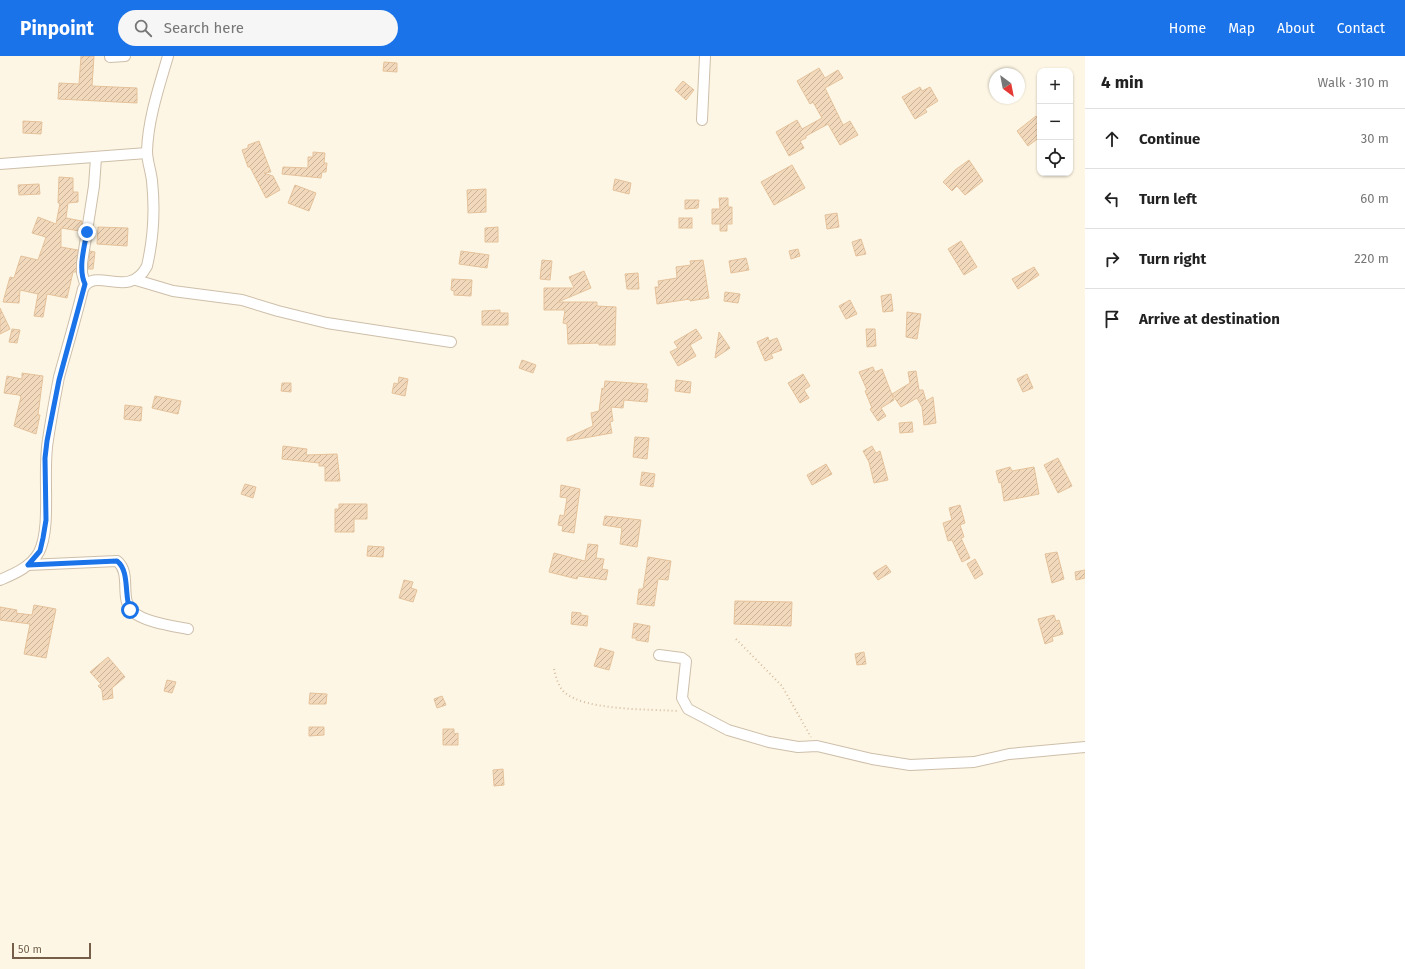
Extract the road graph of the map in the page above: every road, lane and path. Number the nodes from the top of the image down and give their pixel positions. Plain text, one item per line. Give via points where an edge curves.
1 (125, 56) edge
2 (168, 56) edge
3 (705, 56) edge
4 (110, 57) dead end
5 (702, 120) dead end
6 (147, 153) junction
7 (96, 158) junction
8 (0, 164) edge
9 (136, 280) junction
10 (85, 284) junction
11 (452, 342) dead end
12 (28, 565) junction
13 (0, 580) edge
14 (188, 629) dead end
15 (736, 639) dead end
16 (659, 655) dead end
17 (554, 670) dead end
18 (691, 712) junction
19 (817, 746) junction
20 (1085, 747) edge

1 - 4 street
2 - 6 street via 151,122
3 - 5 street
6 - 7 street
6 - 9 street via 154,203 147,266 144,274
7 - 8 street
7 - 10 street via 82,263
9 - 10 street via 120,283 95,280
9 - 11 street via 173,291 242,300 327,323
10 - 12 street via 62,366 47,441 46,520 43,538 40,551
12 - 13 street
12 - 14 street via 117,561 124,570 130,610 158,622
15 - 19 path via 782,686
16 - 18 street via 682,658 686,661 682,698 684,705
17 - 18 path via 558,685 563,691 579,700 631,708
18 - 19 street via 720,727 754,738 798,747
19 - 20 street via 910,765 974,762 1009,754

